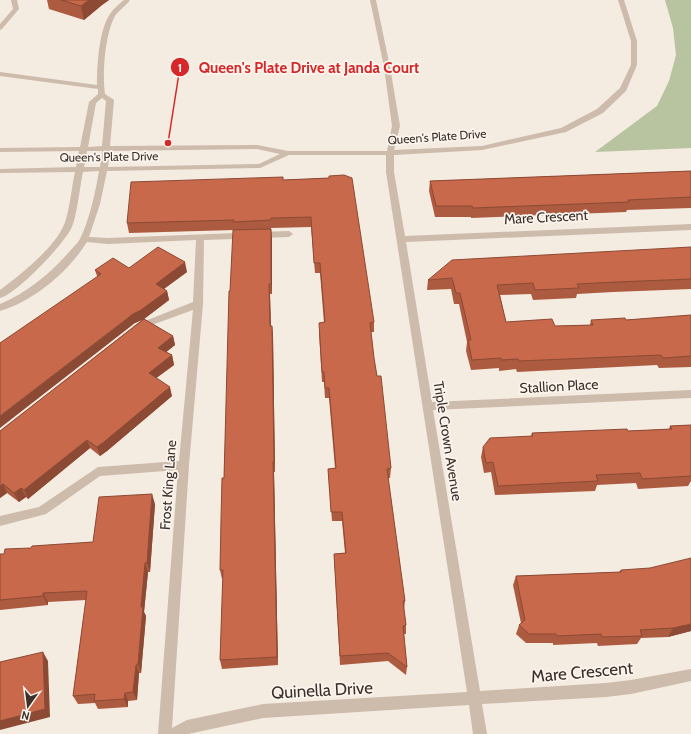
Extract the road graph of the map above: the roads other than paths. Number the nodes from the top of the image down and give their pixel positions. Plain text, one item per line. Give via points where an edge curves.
1 (127, 0) edge
2 (373, 0) edge
3 (620, 0) edge
4 (15, 3) edge
5 (23, 5) dead end
6 (0, 28) edge
7 (0, 74) edge
8 (99, 87) junction
9 (102, 95) junction
10 (105, 149) junction
11 (0, 150) edge
12 (82, 150) junction
13 (288, 153) junction
14 (390, 153) junction
15 (78, 170) junction
16 (103, 170) junction
17 (0, 171) edge
18 (691, 227) edge
19 (289, 234) dead end
20 (200, 238) junction
21 (85, 239) junction
22 (402, 239) junction
23 (0, 295) edge
24 (198, 304) junction
25 (0, 308) edge
26 (133, 331) edge
27 (691, 394) edge
28 (428, 406) junction
29 (184, 465) junction
30 (0, 521) edge
31 (691, 675) edge
32 (474, 699) junction
33 (165, 734) edge
34 (175, 734) edge
35 (480, 734) edge

1 - 8 street via 112,16
2 - 14 street, Triple Crown Avenue via 396,126
3 - 14 street, Queen's Plate Drive via 634,41 634,65 623,89 600,112 563,130 482,148
4 - 5 street
4 - 6 street via 16,9
7 - 8 street
8 - 9 street
9 - 10 street via 110,100
9 - 12 street via 94,102
10 - 12 street, Queen's Plate Drive
10 - 13 street, Queen's Plate Drive via 257,147
10 - 16 street
11 - 12 street, Queen's Plate Drive
12 - 15 street
13 - 14 street, Queen's Plate Drive
13 - 16 street, Queen's Plate Drive via 260,166
14 - 22 street, Triple Crown Avenue via 390,172
15 - 16 street, Queen's Plate Drive
15 - 17 street, Queen's Plate Drive
15 - 23 street via 68,226 58,242 27,275
16 - 21 street
18 - 22 street, Mare Crescent
19 - 20 street
20 - 21 street via 108,241
20 - 24 street, Frost King Lane
21 - 25 street via 49,280 21,300
22 - 28 street, Triple Crown Avenue
24 - 26 street via 139,326
24 - 29 street, Frost King Lane
27 - 28 street, Stallion Place
28 - 32 street, Triple Crown Avenue
29 - 30 street via 98,472 42,511
29 - 33 street, Frost King Lane
31 - 32 street, Mare Crescent via 606,690
32 - 34 street, Quinella Drive via 263,711 187,727
32 - 35 street, Triple Crown Avenue

